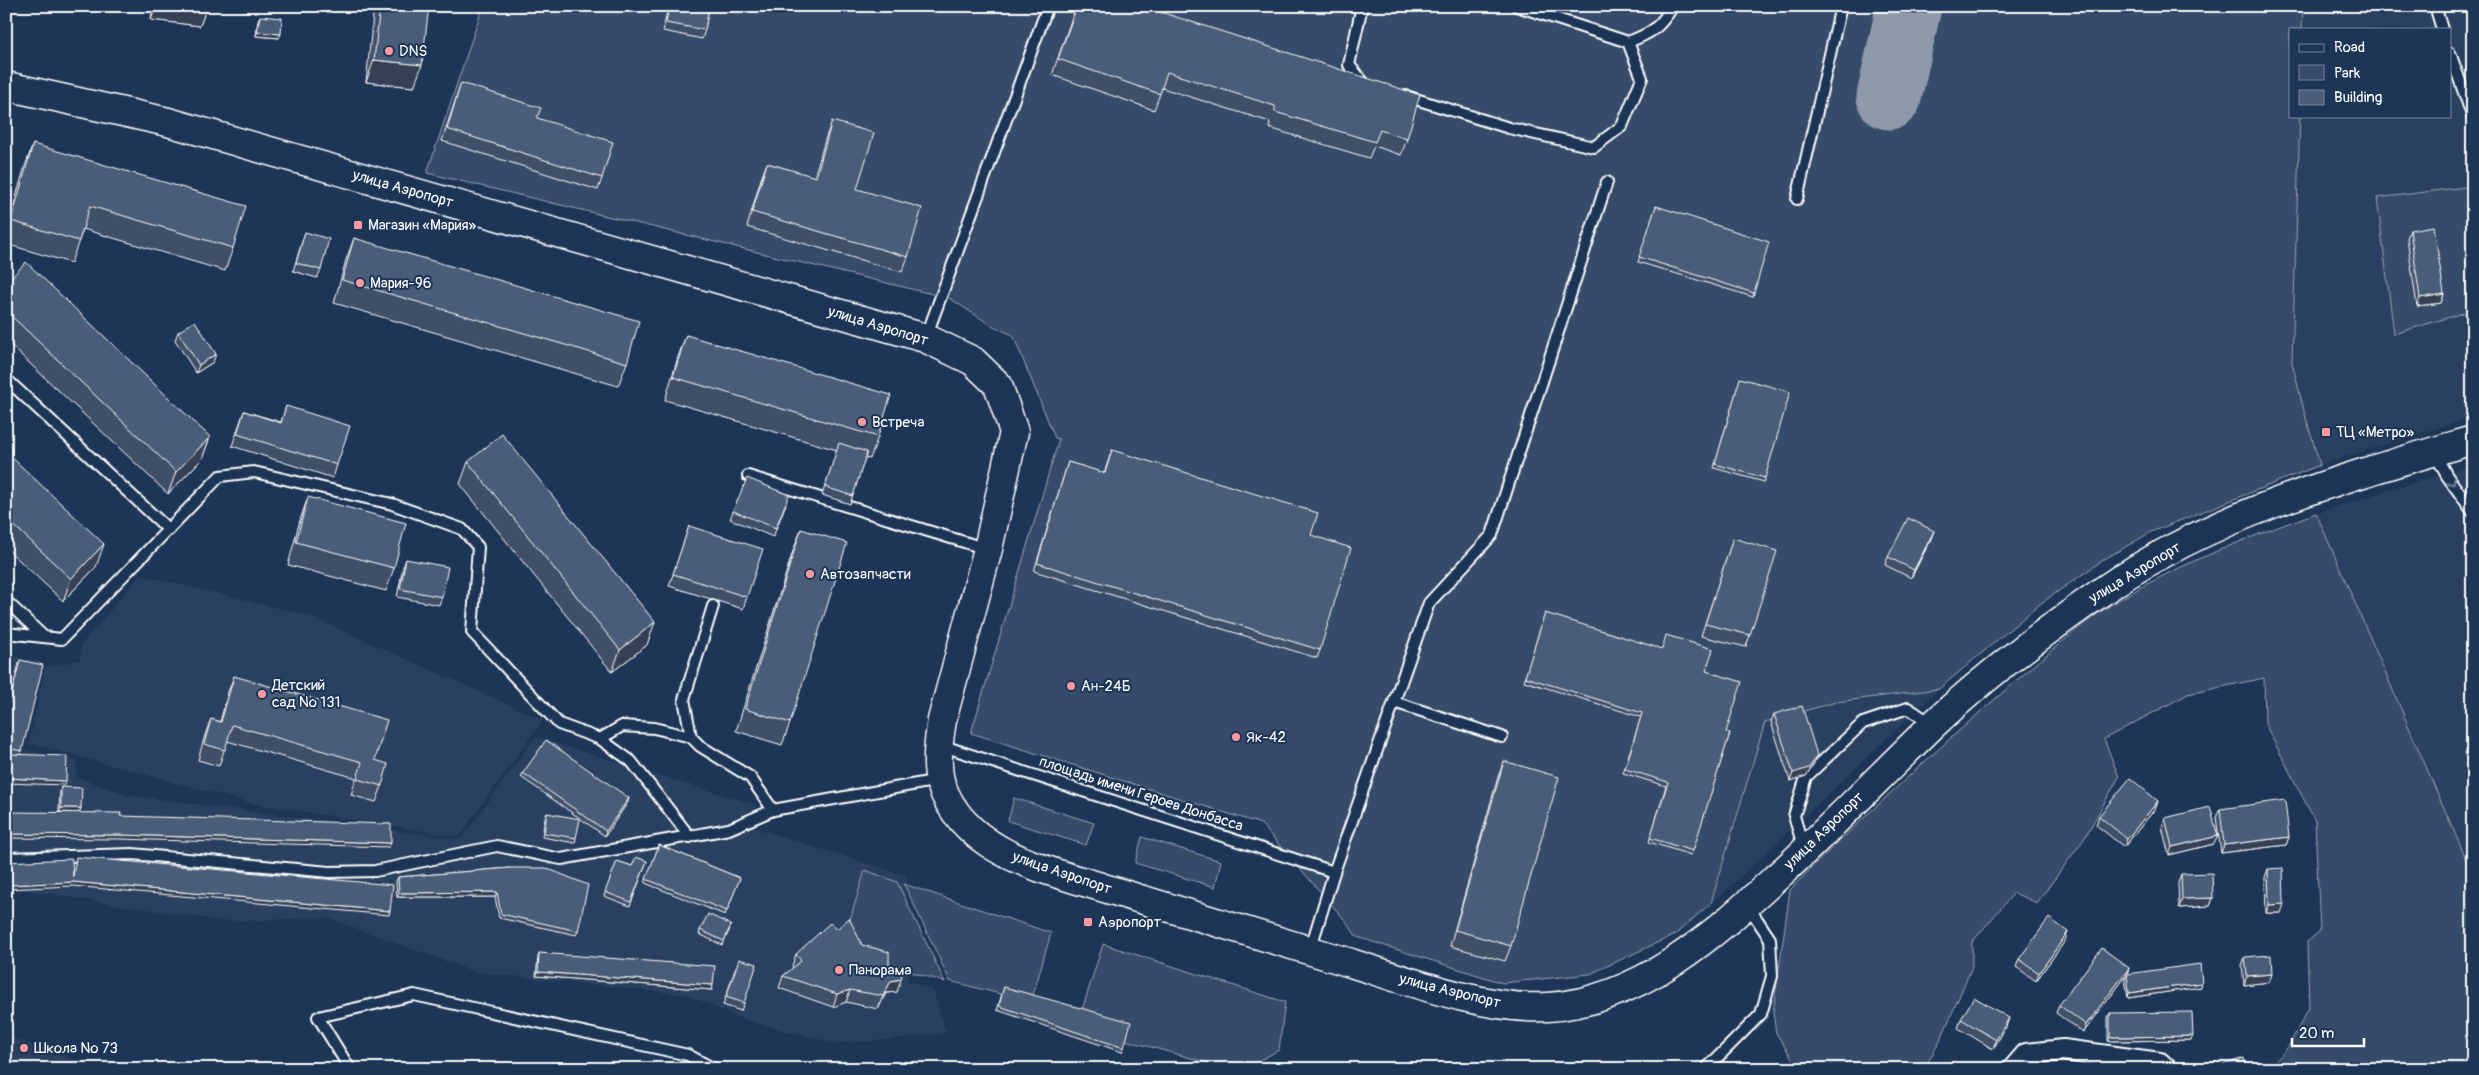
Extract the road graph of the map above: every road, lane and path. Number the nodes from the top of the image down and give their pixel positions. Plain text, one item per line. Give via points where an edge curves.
1 (1048, 6) edge
2 (1362, 6) edge
3 (1517, 6) edge
4 (1673, 6) edge
5 (1841, 6) edge
6 (2434, 6) edge
7 (2442, 28) edge
8 (1628, 42) junction
9 (2452, 59) edge
10 (1371, 85) edge
11 (6, 86) edge
12 (1399, 94) edge
13 (2473, 118) edge
14 (1607, 182) dead end
15 (1797, 199) dead end
16 (926, 338) junction
17 (6, 379) edge
18 (2473, 440) edge
19 (2433, 451) junction
20 (748, 476) edge
21 (2473, 512) edge
22 (169, 530) junction
23 (988, 549) junction
24 (6, 601) edge
25 (713, 606) dead end
26 (6, 634) edge
27 (44, 637) junction
28 (1394, 702) junction
29 (1933, 725) junction
30 (691, 737) junction
31 (1502, 737) dead end
32 (600, 740) junction
33 (939, 744) junction
34 (940, 780) junction
35 (773, 810) junction
36 (690, 837) junction
37 (1805, 851) junction
38 (6, 858) edge
39 (1334, 872) junction
40 (1747, 905) junction
41 (1309, 951) junction
42 (350, 1069) edge
43 (714, 1069) edge
44 (1706, 1069) edge
45 (2013, 1069) edge
46 (2166, 1069) edge

1 - 16 lane
2 - 10 lane via 1349,65 1362,83
3 - 8 lane
4 - 8 lane via 1661,25
5 - 15 lane
6 - 7 lane
8 - 12 lane via 1642,78 1622,126 1594,147 1509,128
9 - 13 lane
11 - 16 main road, улица Аэропорт via 168,122
14 - 28 lane via 1492,535 1429,603
16 - 23 main road, улица Аэропорт via 974,361 998,385 1014,432
17 - 22 lane
18 - 19 main road, улица Аэропорт
19 -> 21 lane
19 - 29 main road, улица Аэропорт via 2304,493 2221,526 2167,552 2112,584 2057,624 1978,684
20 - 23 lane
22 - 27 lane via 62,639
22 - 32 lane via 220,476 254,472 392,504 462,529 478,548 472,632 559,724
23 - 33 main road, улица Аэропорт via 942,720
24 - 27 lane
25 - 30 lane via 684,699
26 - 27 lane
28 - 31 lane
28 - 39 lane
29 - 37 main road, улица Аэропорт
29 - 37 lane via 1908,708 1863,723 1806,777 1794,816
30 - 32 lane via 654,728 622,726
30 - 35 lane via 750,777
32 - 36 lane via 631,761
33 - 34 main road, улица Аэропорт
33 - 39 lane, площадь имени Героев Донбасса
34 - 35 lane
34 - 41 main road, улица Аэропорт via 956,816 979,838 1006,854 1084,882
35 - 36 lane via 729,829
36 - 38 lane via 560,859 497,846 375,871 329,872 132,854
37 - 40 main road, улица Аэропорт
39 - 41 lane
40 - 41 main road, улица Аэропорт via 1694,948 1648,976 1594,1000 1548,1007 1507,1006 1410,982
40 - 44 lane via 1770,939 1772,976 1761,1014
42 - 43 lane via 318,1017 414,995 688,1055
45 - 46 street via 2026,1054 2063,1050 2160,1063

